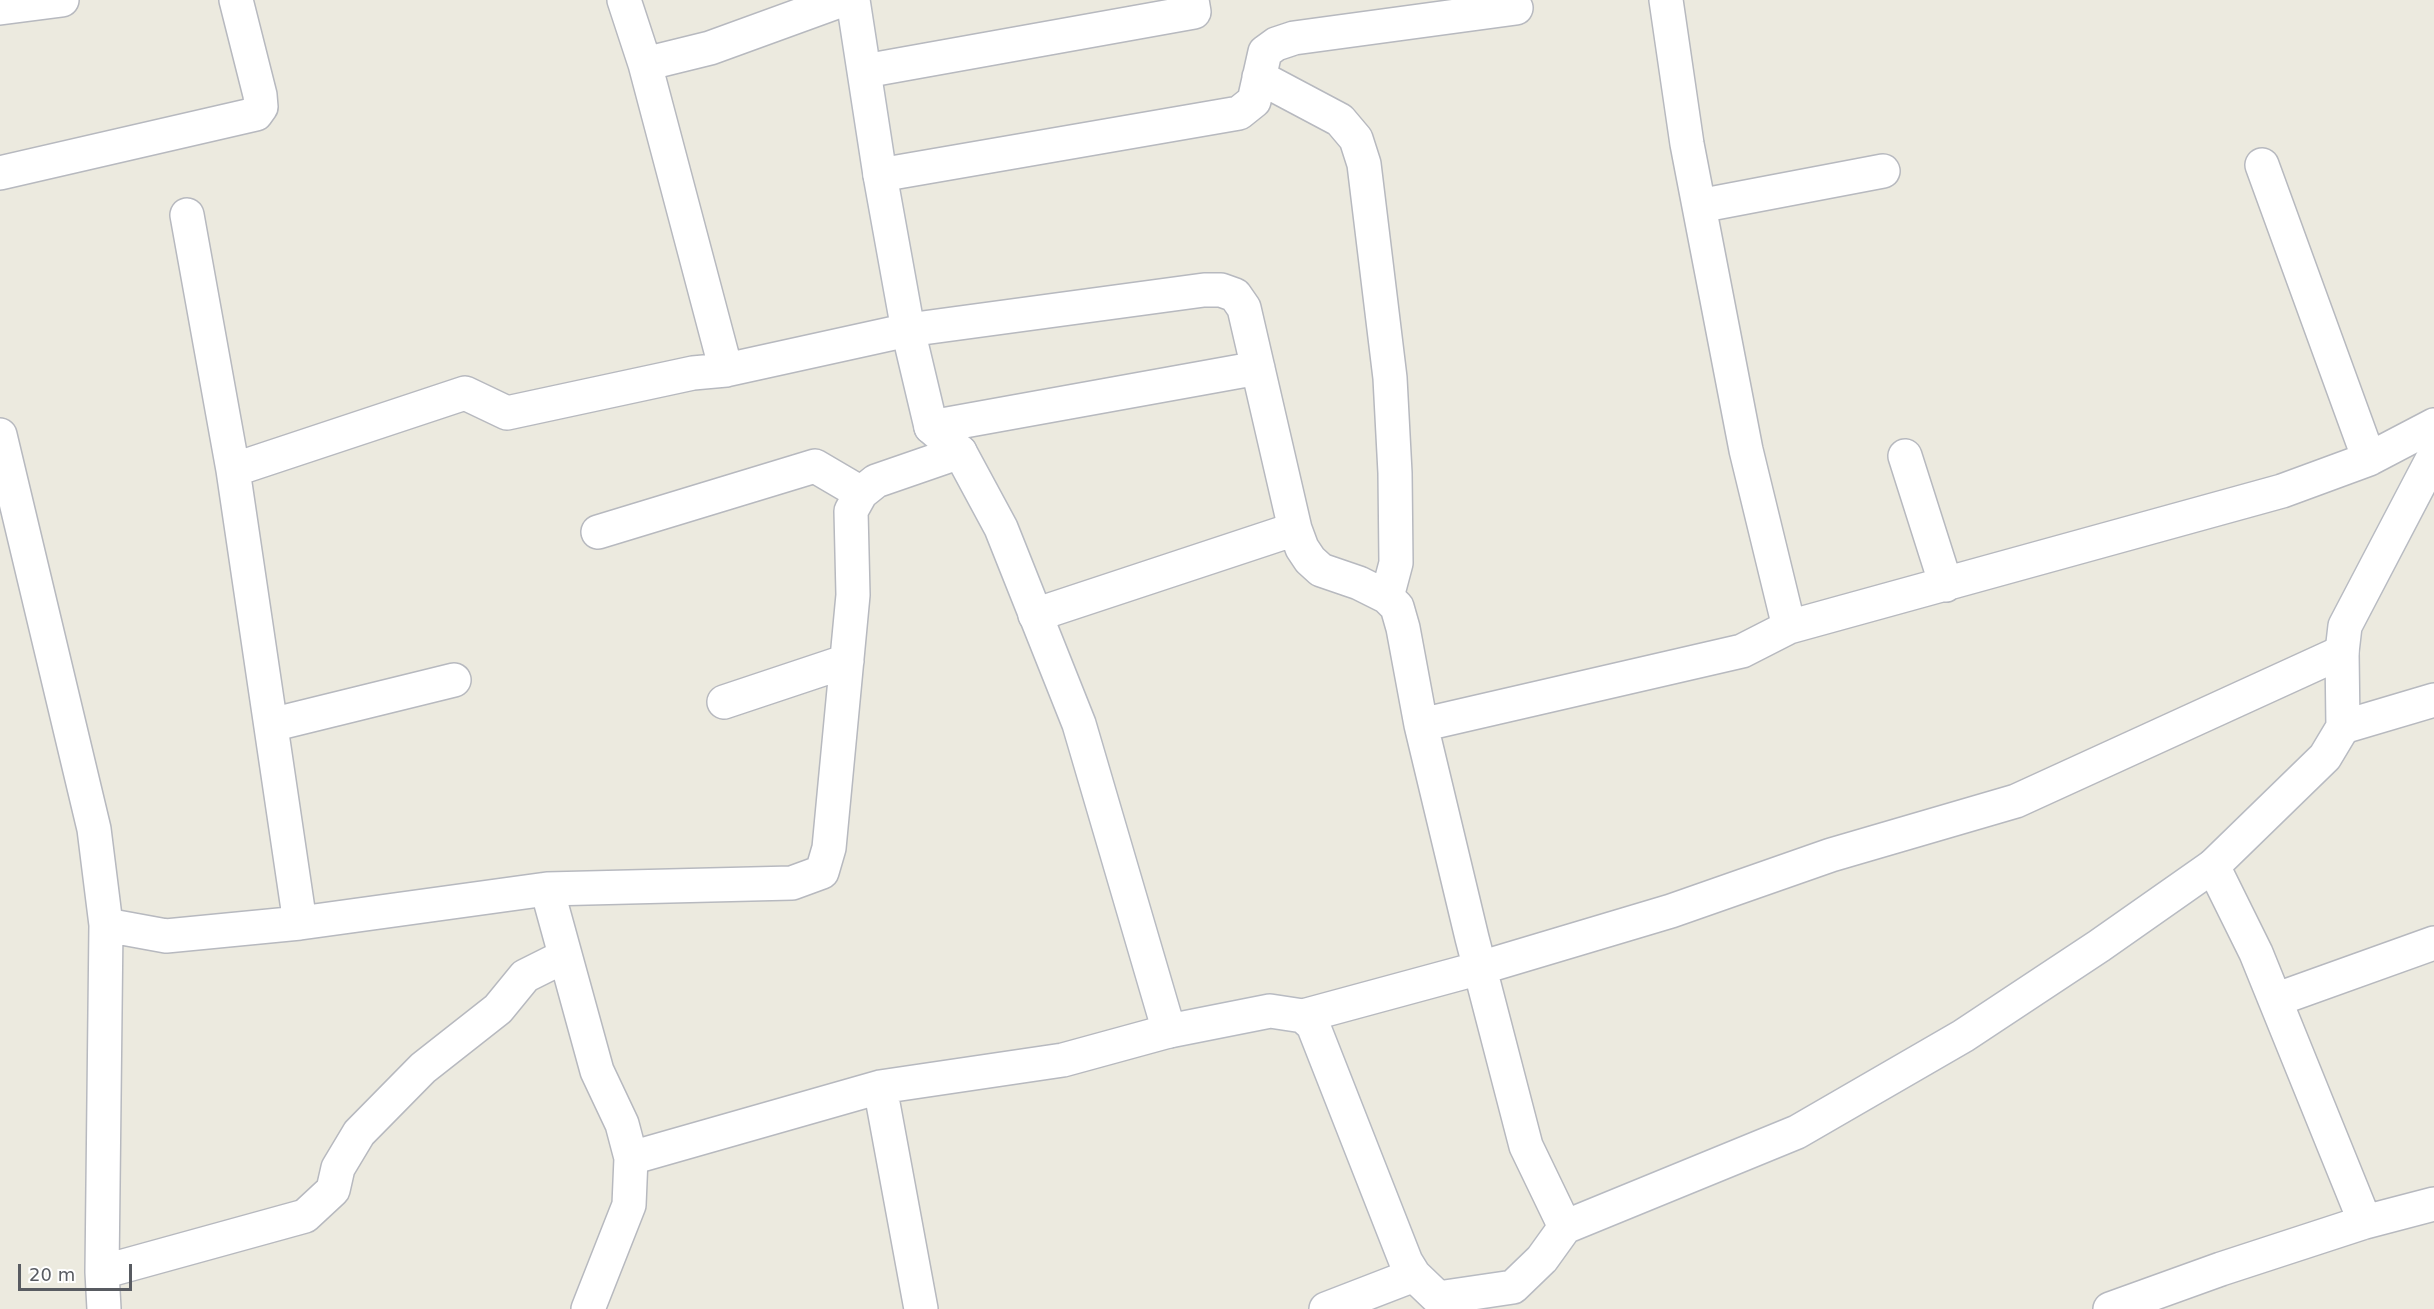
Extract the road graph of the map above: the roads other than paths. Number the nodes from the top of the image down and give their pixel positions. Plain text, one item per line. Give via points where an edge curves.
1 (62, 0) edge
2 (236, 0) edge
3 (624, 0) edge
4 (842, 0) edge
5 (853, 0) edge
6 (1192, 0) edge
7 (1666, 0) edge
8 (0, 8) edge
9 (1516, 8) dead end
10 (645, 64) junction
11 (865, 71) junction
12 (1259, 77) junction
13 (2262, 165) dead end
14 (1883, 171) dead end
15 (0, 173) edge
16 (880, 175) junction
17 (1699, 206) junction
18 (187, 215) dead end
19 (908, 330) junction
20 (1258, 368) junction
21 (726, 370) junction
22 (2434, 425) edge
23 (931, 427) junction
24 (0, 435) edge
25 (960, 452) junction
26 (1905, 456) dead end
27 (2434, 456) edge
28 (2369, 459) junction
29 (233, 470) junction
30 (861, 493) junction
31 (1295, 529) junction
32 (598, 532) dead end
33 (1946, 585) junction
34 (1387, 597) junction
35 (1035, 615) junction
36 (1789, 627) junction
37 (2342, 652) junction
38 (847, 661) junction
39 (454, 680) dead end
40 (2434, 700) edge
41 (724, 702) dead end
42 (271, 725) junction
43 (1421, 725) junction
44 (2343, 727) junction
45 (2213, 866) junction
46 (547, 889) junction
47 (300, 923) junction
48 (106, 924) junction
49 (2434, 943) edge
50 (565, 956) junction
51 (1480, 968) junction
52 (2275, 1000) junction
53 (1303, 1016) junction
54 (1169, 1031) junction
55 (880, 1087) junction
56 (631, 1158) junction
57 (2434, 1204) edge
58 (2365, 1222) junction
59 (1565, 1227) junction
60 (102, 1272) junction
61 (1414, 1275) junction
62 (1516, 1298) edge
63 (104, 1309) edge
64 (588, 1309) edge
65 (921, 1309) edge
66 (1326, 1309) edge
67 (2110, 1309) edge

1 - 8 street
2 - 15 street via 260,95 261,107 256,114
3 - 10 street
4 - 10 street via 710,48
5 - 11 street
6 - 11 street via 1194,12
7 - 17 street
9 - 12 street via 1294,38 1265,52
10 - 21 street
11 - 16 street
12 - 16 street via 1254,101 1239,113
12 - 34 street via 1340,120 1356,139 1364,164 1390,378 1395,461 1396,563
13 - 28 street
14 - 17 street
16 - 19 street
17 - 36 street via 1746,450
18 - 29 street
19 - 20 street via 1221,290 1235,295 1244,308
19 - 21 street
19 - 23 street
20 - 23 street
20 - 31 street
21 - 29 street via 693,373 507,413 465,393
22 - 28 street
23 - 25 street
24 - 48 street via 94,829
25 - 30 street via 876,481
25 - 35 street via 1001,528
26 - 33 street
27 - 37 street via 2345,626
28 - 33 street via 2282,491
29 - 42 street
30 - 32 street via 815,466
30 - 38 street via 851,511 853,595
31 - 34 street via 1302,548 1321,570
31 - 35 street
33 - 36 street
34 - 43 street via 1397,607 1403,628
35 - 54 street via 1079,724
36 - 43 street via 1742,651
37 - 44 street
37 - 51 street via 2016,801 1831,855 1671,911
38 - 41 street
38 - 46 street via 829,848 822,872 792,884
39 - 42 street
40 - 44 street
42 - 47 street
43 - 51 street
44 - 45 street via 2325,757
45 - 52 street
45 - 59 street via 1963,1036 1797,1132
46 - 47 street
46 - 50 street
47 - 48 street via 166,936
48 - 60 street
49 - 52 street
50 - 56 street via 597,1071 622,1124
50 - 60 street via 525,976 498,1009 423,1068 359,1133 338,1168 333,1190 305,1216
51 - 53 street
51 - 59 street via 1526,1146
52 - 58 street
53 - 54 street via 1270,1011
53 - 61 street via 1313,1025
54 - 55 street via 1064,1060
55 - 56 street
55 - 65 street
56 - 64 street via 629,1205
57 - 58 street
58 - 67 street
59 - 62 street
60 - 63 street
61 - 62 street via 1438,1298
61 - 66 street

